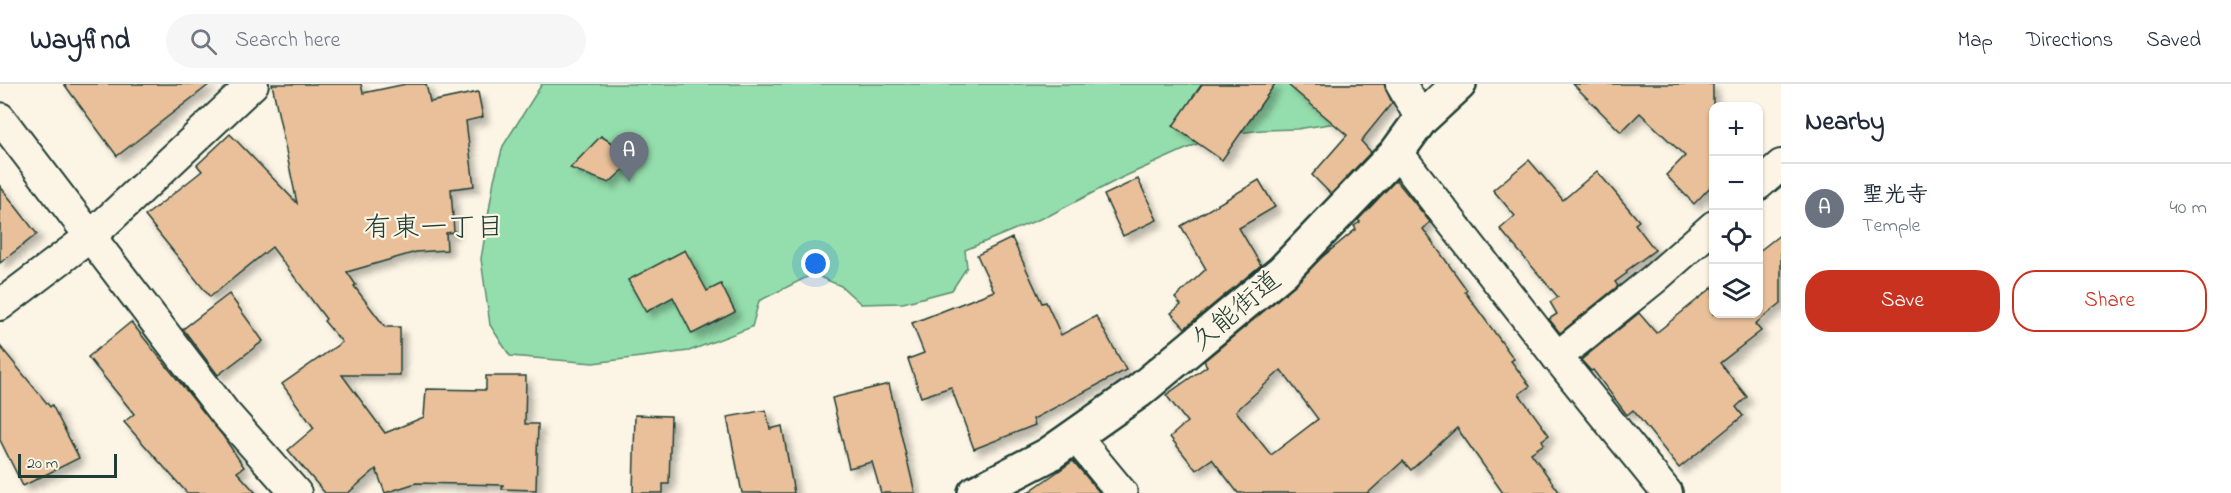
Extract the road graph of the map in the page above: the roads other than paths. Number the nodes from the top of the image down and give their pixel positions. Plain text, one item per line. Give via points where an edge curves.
1 (253, 84) edge
2 (1401, 84) edge
3 (1459, 85) edge
4 (0, 118) edge
5 (1421, 119) junction
6 (1397, 152) junction
7 (1781, 165) edge
8 (1763, 181) edge
9 (1709, 230) edge
10 (90, 236) junction
11 (0, 305) edge
12 (1557, 357) junction
13 (1075, 436) junction
14 (296, 493) edge
15 (975, 493) edge
16 (1122, 493) edge
17 (1667, 493) edge

1 - 10 street
2 - 5 street
3 - 5 main road, 久能街道
4 - 10 street
5 - 6 main road, 久能街道
6 - 12 street
6 - 13 main road, 久能街道 via 1283,271 1139,391
7 - 8 street
9 - 12 street
10 - 11 street
10 - 14 street via 225,413
12 - 17 street
13 - 15 main road, 久能街道 via 1048,455
13 - 16 street

